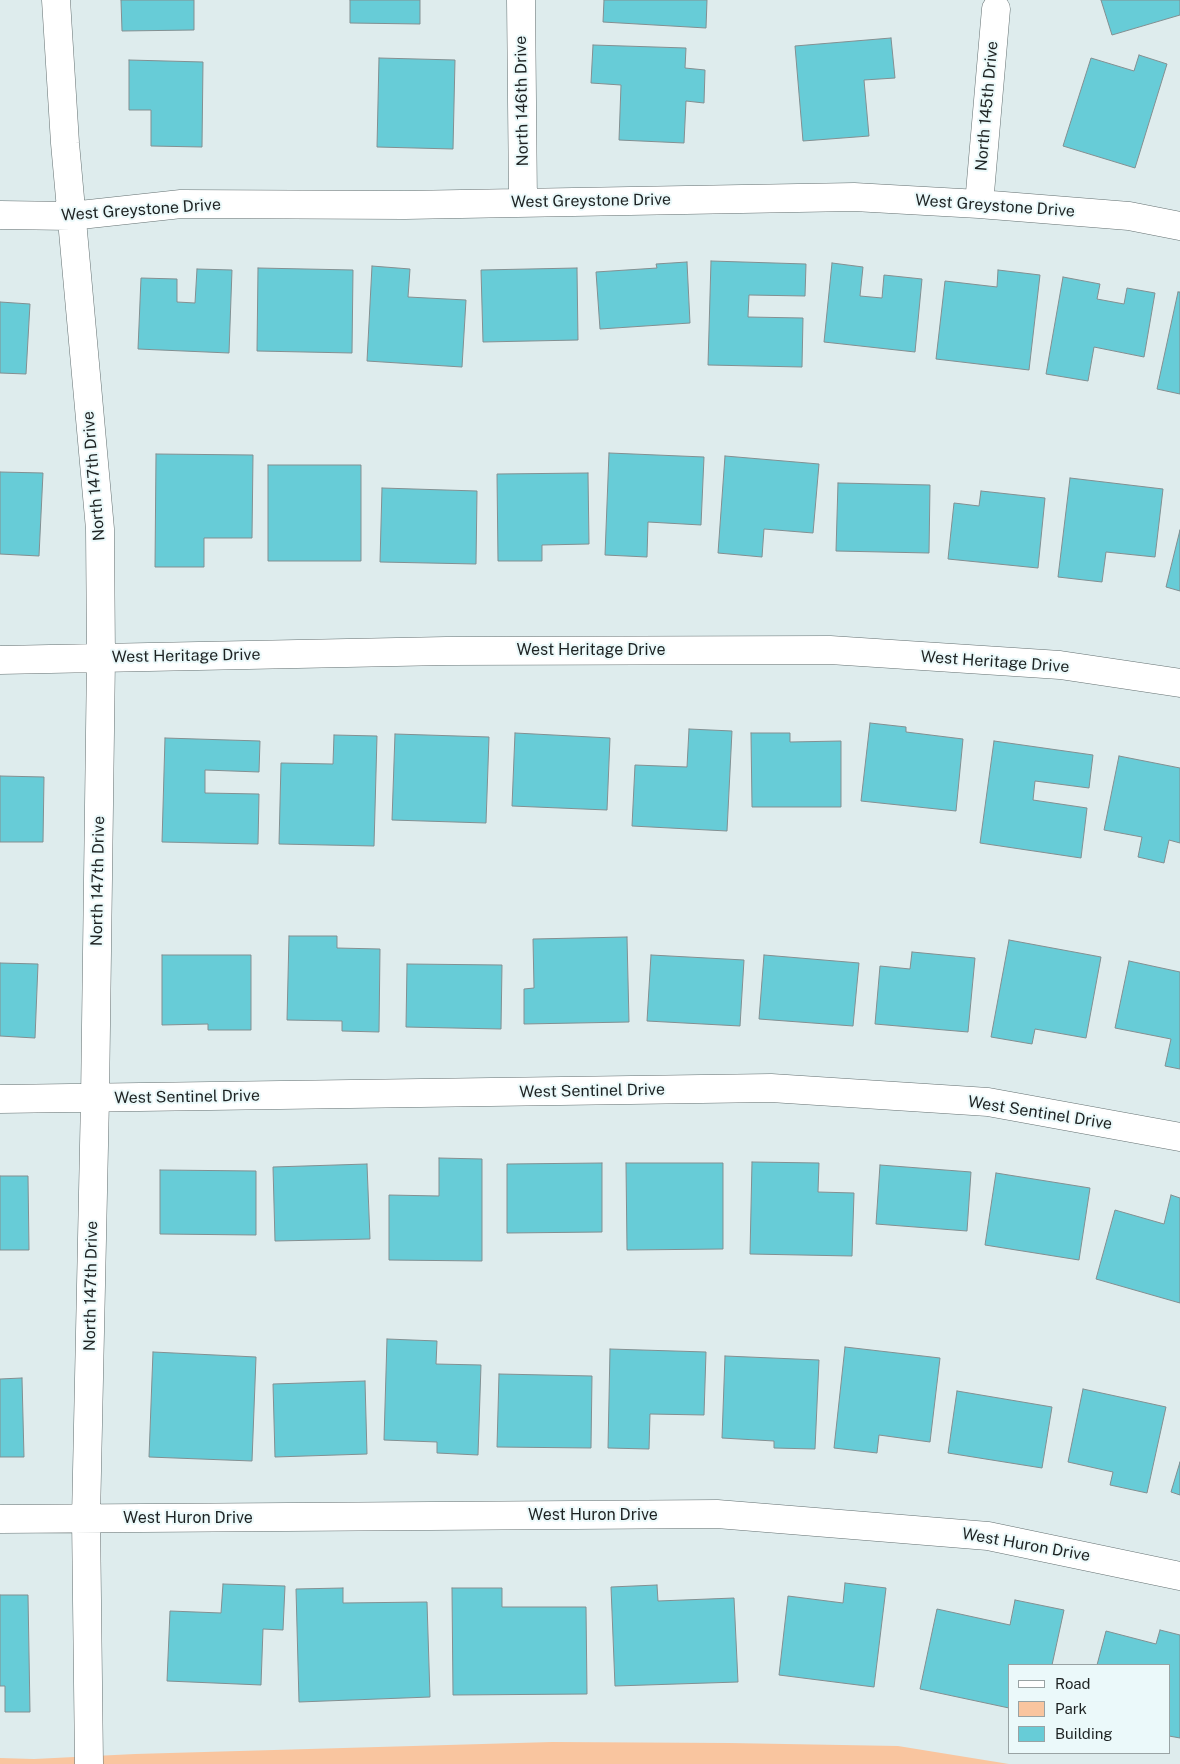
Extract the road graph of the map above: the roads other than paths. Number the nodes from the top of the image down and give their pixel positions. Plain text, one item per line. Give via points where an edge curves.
1 (56, 0) edge
2 (521, 0) edge
3 (996, 9) dead end
4 (523, 202) junction
5 (979, 204) junction
6 (0, 215) edge
7 (71, 216) junction
8 (1180, 226) edge
9 (101, 658) junction
10 (0, 660) edge
11 (1180, 683) edge
12 (0, 1099) edge
13 (95, 1099) junction
14 (1180, 1137) edge
15 (86, 1518) junction
16 (0, 1520) edge
17 (1180, 1576) edge
18 (89, 1764) edge

1 - 7 street, North 147th Drive
2 - 4 street, North 146th Drive
3 - 5 street, North 145th Drive
4 - 5 street, West Greystone Drive via 854,197
4 - 7 street, West Greystone Drive via 182,204
5 - 8 street, West Greystone Drive via 1129,216
6 - 7 street, West Greystone Drive
7 - 9 street, North 147th Drive via 100,529
9 - 10 street, West Heritage Drive
9 - 11 street, West Heritage Drive via 446,651 830,650 1060,665
9 - 13 street, North 147th Drive
12 - 13 street, West Sentinel Drive
13 - 14 street, West Sentinel Drive via 771,1088 988,1102
13 - 15 street, North 147th Drive
15 - 16 street, West Huron Drive
15 - 17 street, West Huron Drive via 717,1514 988,1536
15 - 18 street, North 147th Drive

